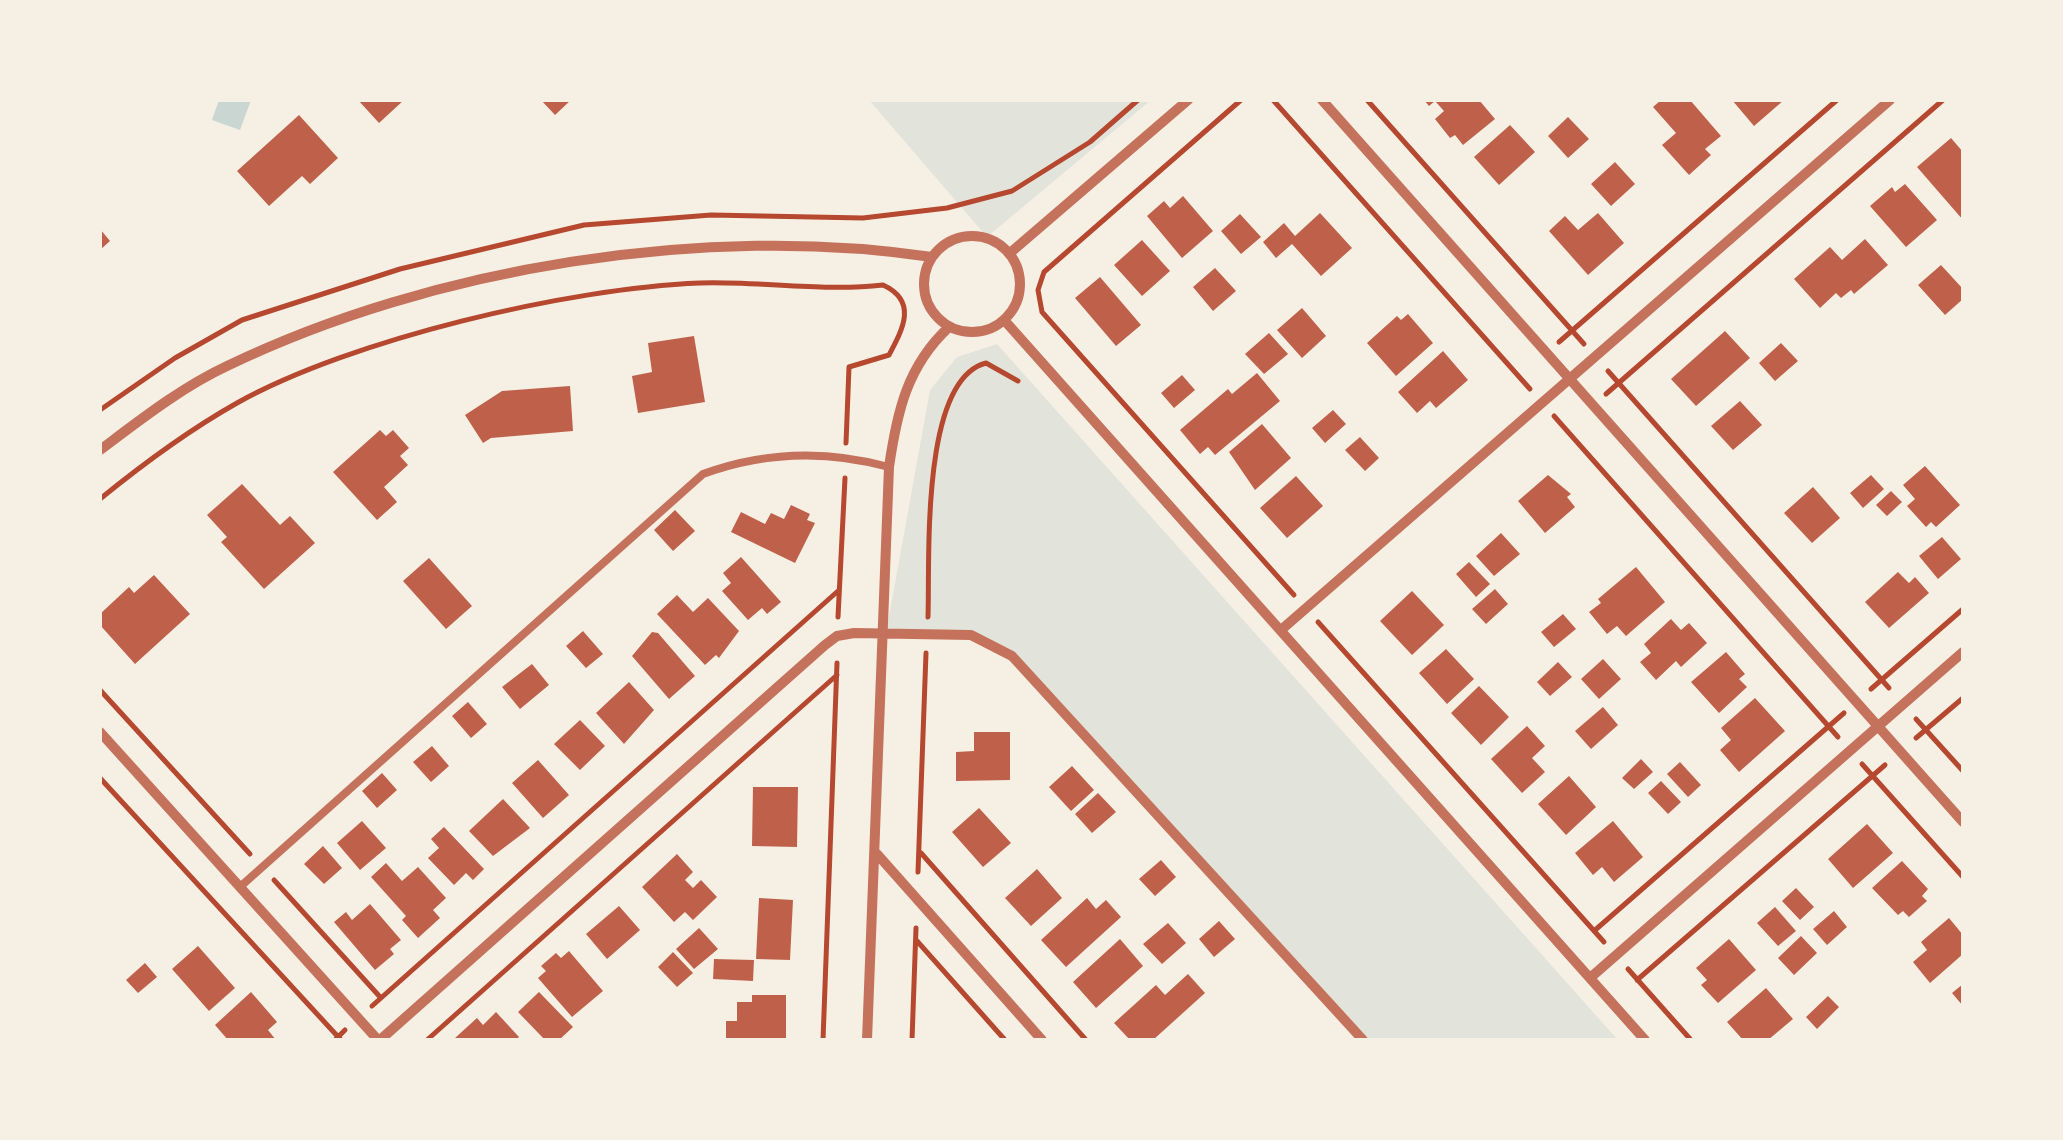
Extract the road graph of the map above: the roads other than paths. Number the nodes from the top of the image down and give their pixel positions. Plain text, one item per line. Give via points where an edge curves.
1 (1188, 100) edge
2 (1322, 100) edge
3 (1890, 100) edge
4 (1010, 253) junction
5 (932, 257) junction
6 (1005, 320) junction
7 (949, 327) junction
8 (1568, 379) junction
9 (100, 450) edge
10 (890, 467) junction
11 (1282, 630) junction
12 (880, 635) junction
13 (1963, 652) edge
14 (1878, 726) junction
15 (100, 732) edge
16 (1963, 822) edge
17 (876, 853) junction
18 (241, 886) junction
19 (1590, 978) junction
20 (379, 1040) edge
21 (868, 1040) edge
22 (1042, 1040) edge
23 (1363, 1040) edge
24 (1645, 1040) edge

1 - 4 street
2 - 8 street
3 - 8 street
4 - 5 street via 970,235
4 - 6 street via 1020,295
5 - 7 street via 924,288 928,304
5 - 9 street via 864,247 684,250 490,275 392,302 226,366
6 - 7 street via 978,333
6 - 11 street
7 - 10 street via 915,368 896,412
8 - 11 street
8 - 14 street
10 - 12 street
10 - 18 lane via 846,455 744,458 702,474
11 - 19 street
12 - 17 street
12 - 20 street via 837,636 825,645
12 - 23 street via 971,635 1012,656
13 - 14 street
14 - 16 street
14 - 19 street
15 - 18 street
17 - 21 street
17 - 22 street
18 - 20 street
19 - 24 street

